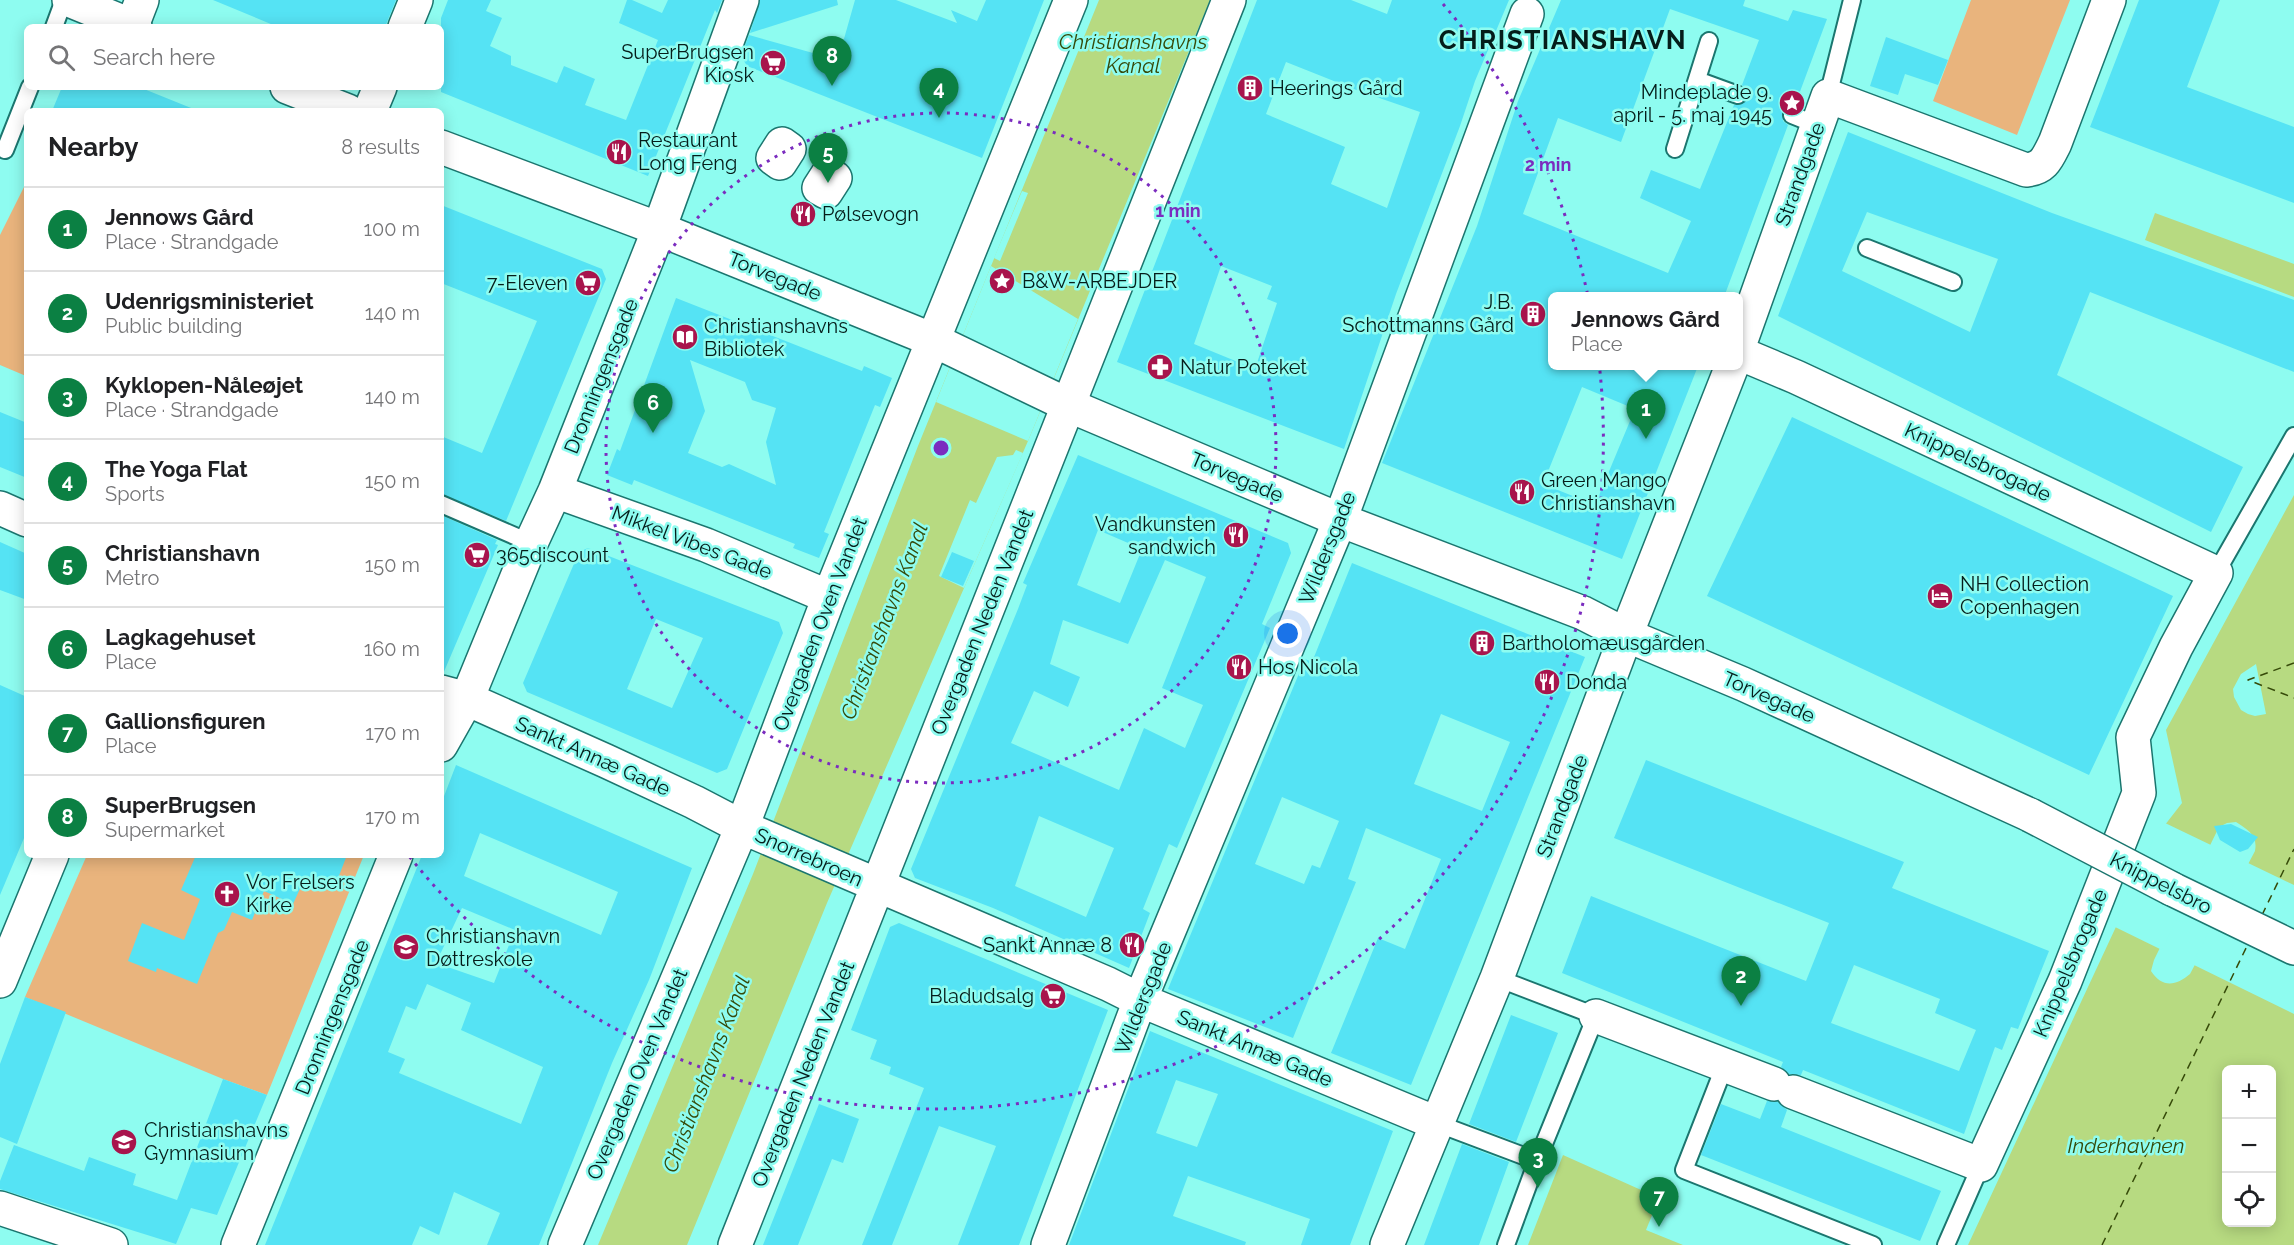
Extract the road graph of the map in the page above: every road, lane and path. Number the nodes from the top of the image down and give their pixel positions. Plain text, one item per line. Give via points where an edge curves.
1 (66, 0) edge
2 (417, 0) edge
3 (742, 0) edge
4 (1071, 0) edge
5 (1230, 0) edge
6 (1852, 0) edge
7 (2109, 0) edge
8 (1530, 5) edge
9 (136, 18) edge
10 (55, 24) edge
11 (406, 24) edge
12 (1709, 41) dead end
13 (1697, 80) junction
14 (29, 90) edge
15 (295, 90) edge
16 (379, 90) edge
17 (1738, 95) dead end
18 (340, 108) edge
19 (371, 108) edge
20 (1812, 112) junction
21 (444, 148) edge
22 (1675, 149) dead end
23 (5, 150) dead end
24 (659, 229) junction
25 (1867, 248) dead end
26 (1953, 282) dead end
27 (1743, 333) edge
28 (941, 345) junction
29 (1743, 355) edge
30 (1730, 370) edge
31 (1064, 403) junction
32 (2294, 436) edge
33 (555, 491) junction
34 (444, 505) edge
35 (0, 508) edge
36 (24, 519) edge
37 (1340, 520) junction
38 (531, 543) junction
39 (2216, 573) junction
40 (829, 597) junction
41 (1626, 635) junction
42 (454, 696) edge
43 (444, 734) edge
44 (2030, 815) joint
45 (741, 827) junction
46 (51, 858) edge
47 (395, 858) edge
48 (877, 886) junction
49 (2294, 948) edge
50 (1497, 978) junction
51 (0, 981) edge
52 (1140, 1000) junction
53 (1596, 1016) junction
54 (1725, 1065) junction
55 (1436, 1123) junction
56 (1537, 1161) junction
57 (1982, 1165) junction
58 (0, 1208) edge
59 (111, 1245) edge
60 (238, 1245) edge
61 (564, 1245) edge
62 (735, 1245) edge
63 (1048, 1245) edge
64 (1387, 1245) edge
65 (1506, 1245) edge
66 (1873, 1245) edge
67 (1947, 1245) edge

1 - 9 street
1 - 10 lane
2 - 11 street
3 - 24 street, Dronningensgade
4 - 28 street, Overgaden Oven Vandet
5 - 31 street, Overgaden Neden Vandet
6 - 20 lane, Strandgade
7 - 20 street via 2055,143 2045,162 2036,169 2026,170
8 - 37 street, Wildersgade
12 - 13 lane
13 - 17 lane
13 - 22 lane
14 - 23 lane
15 - 18 street
16 - 19 street
20 - 27 street, Strandgade
21 - 24 street, Torvegade
24 - 28 street, Torvegade
24 - 33 street, Dronningensgade
25 - 26 lane
28 - 31 street, Torvegade
28 - 40 street, Overgaden Oven Vandet
29 - 39 street, Knippelsbrogade
30 - 41 street, Strandgade
31 - 37 street, Torvegade
31 - 48 street, Overgaden Neden Vandet
32 - 39 lane, Knippelsbrogade
33 - 38 street, Dronningensgade
33 - 40 street, Mikkel Vibes Gade via 706,545
34 - 38 lane
35 - 36 street
37 - 41 street, Torvegade via 1583,613
37 - 52 street, Wildersgade
38 - 42 street, Dronningensgade
39 - 57 street, Knippelsbrogade via 2133,737 2139,793 2065,981
40 - 45 street, Overgaden Oven Vandet
41 - 44 street, Torvegade
41 - 50 street, Strandgade
42 - 43 street, Dronningensgade
42 - 45 street, Sankt Annæ Gade via 694,802
44 - 49 street, Knippelsbro, bridge
45 - 48 street, Snorrebroen
45 - 61 street, Overgaden Oven Vandet
46 - 51 street
47 - 60 street, Dronningensgade
48 - 52 street, Sankt Annæ Gade
48 - 62 street, Overgaden Neden Vandet
50 - 53 lane
50 - 55 street, Strandgade
52 - 55 street, Sankt Annæ Gade
52 - 63 street, Wildersgade
53 - 54 street
53 - 56 lane
54 - 57 street
54 - 66 lane via 1684,1170
55 - 56 lane
55 - 64 street, Strandgade
56 - 65 lane
57 - 67 lane
58 - 59 street

